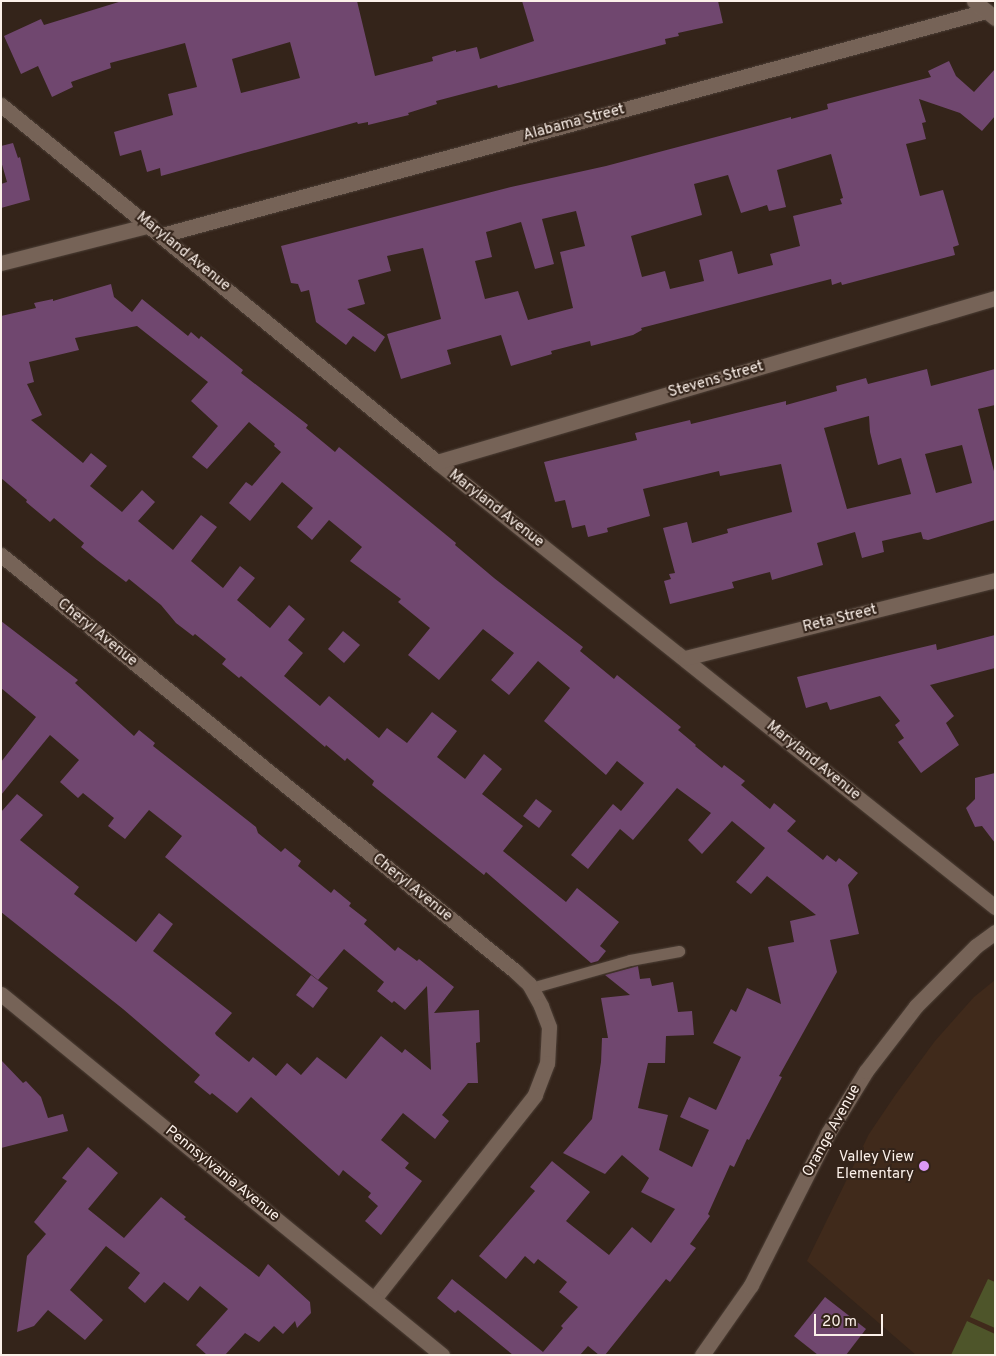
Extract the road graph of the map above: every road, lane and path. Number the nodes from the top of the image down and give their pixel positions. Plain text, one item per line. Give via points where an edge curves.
1 (985, 10) edge
2 (1, 105) edge
3 (150, 225) junction
4 (162, 235) junction
5 (1, 263) edge
6 (995, 298) edge
7 (437, 462) junction
8 (1, 555) edge
9 (995, 580) edge
10 (685, 658) junction
11 (995, 908) edge
12 (995, 932) edge
13 (679, 951) dead end
14 (531, 988) junction
15 (1, 994) edge
16 (374, 1298) junction
17 (442, 1355) edge
18 (702, 1355) edge

1 - 4 street, Alabama Street
2 - 3 street, Maryland Avenue
3 - 4 street, Maryland Avenue
3 - 5 street
4 - 7 street, Maryland Avenue
6 - 7 street, Stevens Street
7 - 10 street, Maryland Avenue
8 - 14 street, Cheryl Avenue via 515,971
9 - 10 street, Reta Street
10 - 11 street, Maryland Avenue
12 - 18 street, Orange Avenue via 976,946 916,1006 866,1071 828,1133 751,1285
13 - 14 lane via 630,960
14 - 16 street, Cheryl Avenue via 549,1027 547,1063 535,1095
15 - 16 street, Pennsylvania Avenue
16 - 17 street, Pennsylvania Avenue

